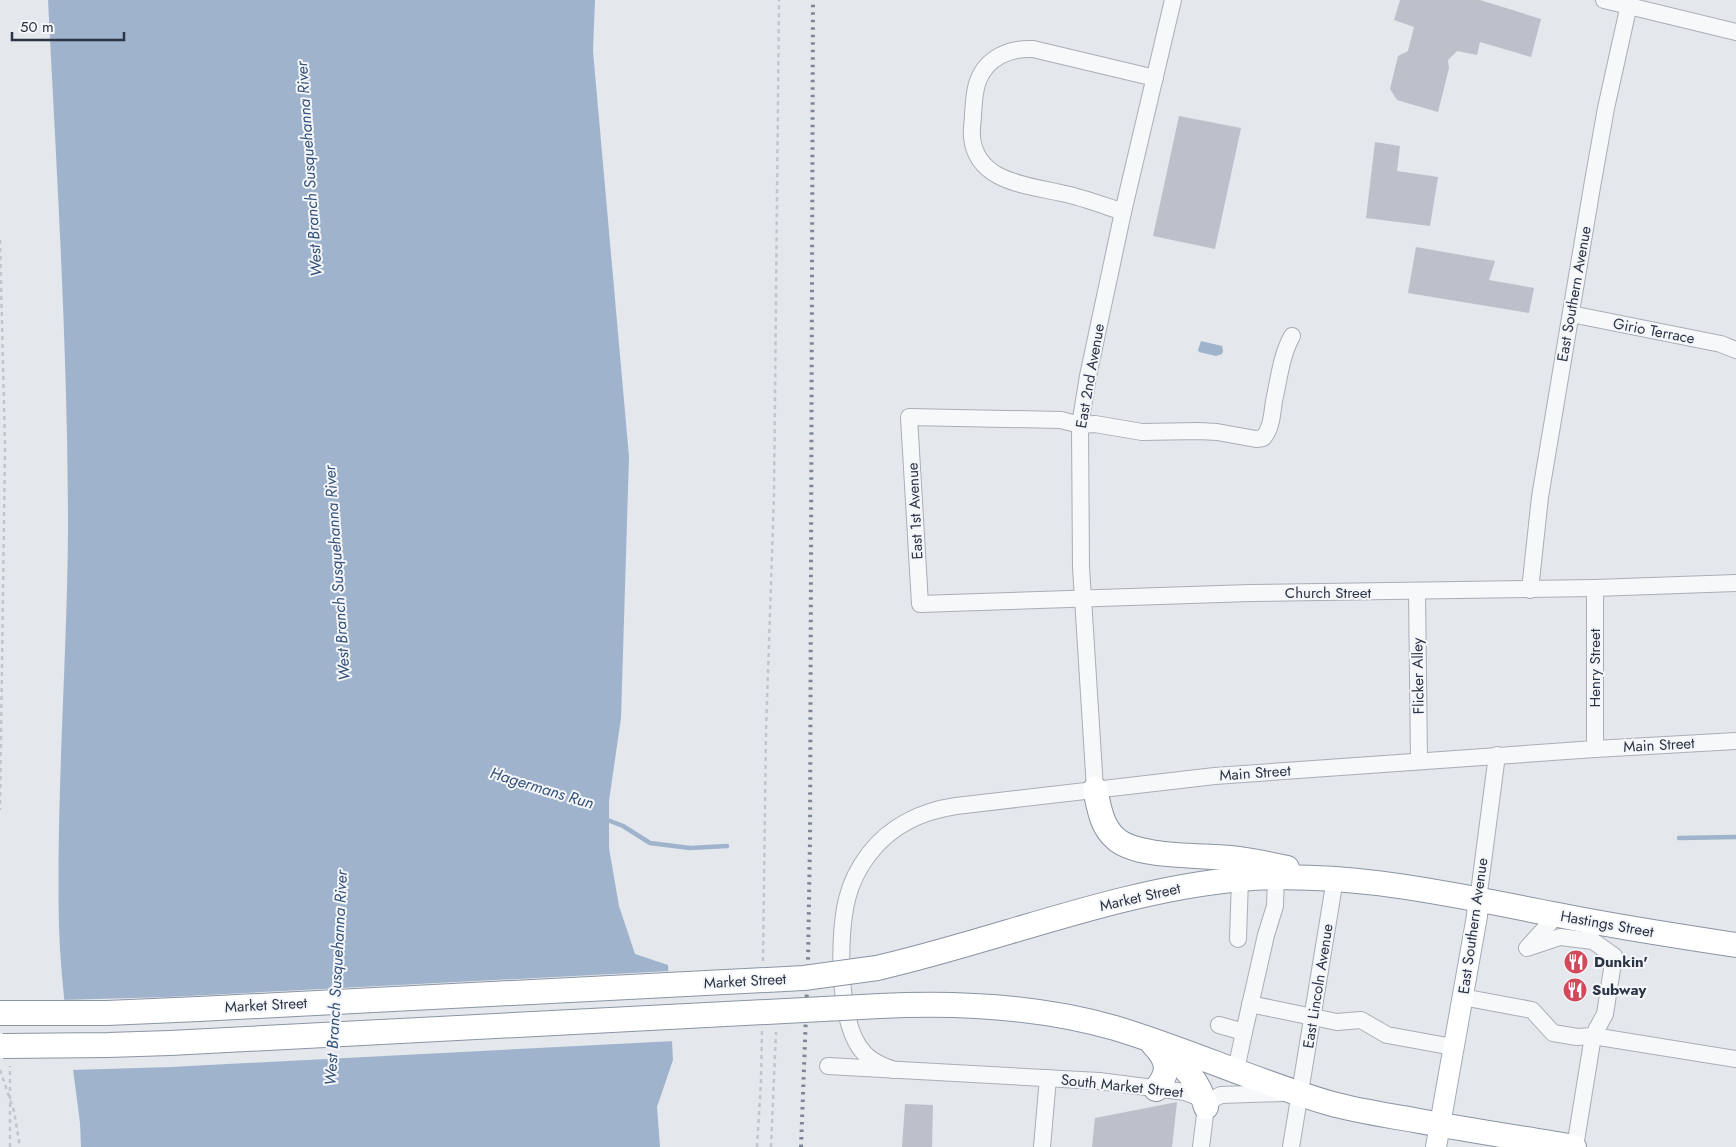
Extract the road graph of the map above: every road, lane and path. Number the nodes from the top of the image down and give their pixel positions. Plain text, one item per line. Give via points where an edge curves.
1 (779, 0) edge
2 (1173, 0) edge
3 (1604, 0) edge
4 (1629, 3) edge
5 (1736, 32) edge
6 (1155, 78) junction
7 (1123, 212) junction
8 (0, 240) edge
9 (1571, 314) junction
10 (1292, 336) dead end
11 (1736, 350) edge
12 (1080, 425) junction
13 (1736, 583) edge
14 (1595, 588) junction
15 (1530, 590) junction
16 (1417, 592) junction
17 (1084, 599) junction
18 (920, 604) joint
19 (1736, 741) edge
20 (1595, 748) junction
21 (1497, 756) junction
22 (1419, 761) junction
23 (1095, 789) junction
24 (0, 810) edge
25 (1276, 877) junction
26 (1336, 879) junction
27 (1240, 880) junction
28 (1478, 900) junction
29 (1557, 915) junction
30 (843, 926) joint
31 (1238, 939) dead end
32 (1736, 946) edge
33 (763, 966) dead end
34 (1462, 997) junction
35 (0, 998) edge
36 (1250, 1004) junction
37 (0, 1014) edge
38 (48, 1014) junction
39 (1313, 1017) junction
40 (762, 1023) dead end
41 (1219, 1025) dead end
42 (776, 1032) dead end
43 (1244, 1032) junction
44 (1593, 1036) junction
45 (1149, 1038) junction
46 (1453, 1047) junction
47 (3, 1052) edge
48 (1736, 1059) edge
49 (828, 1066) dead end
50 (0, 1070) edge
51 (894, 1070) junction
52 (1236, 1070) junction
53 (1048, 1078) junction
54 (1156, 1089) junction
55 (1300, 1093) junction
56 (1206, 1108) junction
57 (1438, 1136) edge
58 (10, 1147) edge
59 (20, 1147) edge
60 (757, 1147) edge
61 (771, 1147) edge
62 (1042, 1147) edge
63 (1200, 1147) edge
64 (1291, 1147) edge
65 (1575, 1147) edge

1 - 33 path via 774,495 766,730
2 - 6 street, East 2nd Avenue
3 - 4 street
4 - 5 street
4 - 9 street, East Southern Avenue via 1606,108
6 - 7 street, East 2nd Avenue
6 - 7 street via 1023,48 998,56 977,82 972,138 983,163 994,174
7 - 12 street, East 2nd Avenue
8 - 24 path via 6,456
9 - 11 street, Girio Terrace
9 - 15 street, East Southern Avenue via 1540,497
10 - 12 street via 1280,369 1270,426 1263,438 1217,432 1142,432 1095,424
12 - 17 street, East 2nd Avenue
12 - 18 street, East 1st Avenue via 1061,420 909,417
13 - 14 street, Church Street
14 - 15 street, Church Street
14 - 20 street, Henry Street
15 - 16 street, Church Street
16 - 17 street, Church Street
16 - 22 street, Flicker Alley
17 - 18 street, Church Street
17 - 23 street, East 2nd Avenue
19 - 20 street, Main Street
20 - 21 street, Main Street
21 - 22 street, Main Street
21 - 28 street, East Southern Avenue
22 - 23 street, Main Street via 1215,776
23 - 26 highway via 1105,824 1115,838 1128,847 1146,852 1250,860
23 - 30 street, Main Street via 943,808 907,821 886,836 862,864 847,899
25 - 26 highway, Market Street
25 - 27 highway, Market Street
25 - 36 street via 1275,906
26 - 28 highway, Market Street via 1368,881
26 - 39 street, East Lincoln Avenue
27 - 31 street
27 - 38 highway, Market Street, bridge via 1179,887 1118,900 913,960 804,978
28 - 29 highway, Hastings Street
28 - 34 main road, East Southern Avenue
29 - 32 highway, Hastings Street
29 - 44 street via 1527,948 1560,937 1593,941 1614,956 1605,1014
30 - 51 street, South Market Street via 842,979 848,1022 864,1054
34 - 44 street via 1532,1010 1553,1033
34 - 46 main road, East Southern Avenue
35 - 38 highway
36 - 39 street
36 - 43 street
37 - 38 highway, Market Street
39 - 46 street via 1337,1022 1361,1020 1386,1035
39 - 55 street, East Lincoln Avenue
40 - 60 path
41 - 43 street
42 - 61 path
43 - 52 street
44 - 48 street
44 - 65 street
45 - 47 highway, bridge via 1082,1020 1020,1009 935,1004
45 - 52 highway
45 - 54 highway via 1165,1058 1167,1067
45 - 56 highway via 1186,1069 1199,1087
46 - 57 main road, East Southern Avenue
47 - 58 path, bridge
49 - 51 street, South Market Street
50 - 59 path via 14,1111
51 - 53 street, South Market Street
52 - 55 highway
53 - 54 street, South Market Street
53 - 62 street
54 - 56 street, South Market Street via 1192,1094
55 - 56 street via 1228,1094 1215,1098
55 - 57 highway
55 - 64 street, East Lincoln Avenue
56 - 63 street
57 - 65 highway

